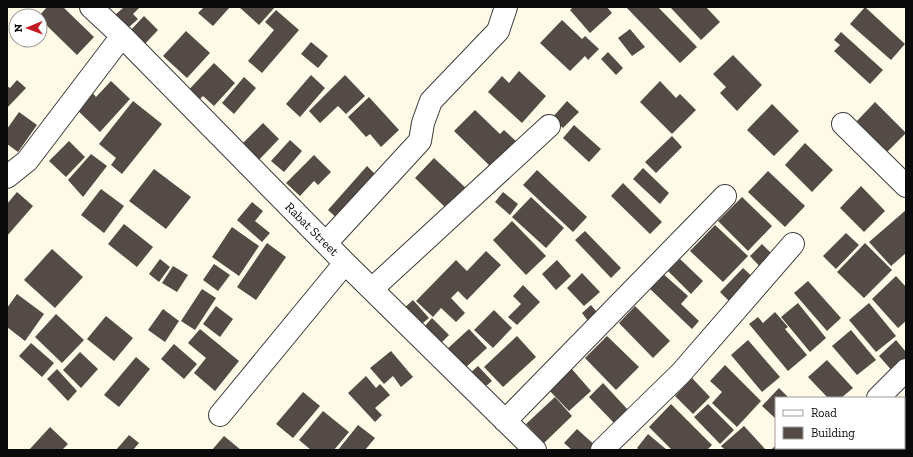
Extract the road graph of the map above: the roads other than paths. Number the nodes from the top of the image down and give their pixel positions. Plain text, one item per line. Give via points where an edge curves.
1 (91, 7) edge
2 (506, 7) edge
3 (122, 36) junction
4 (843, 124) dead end
5 (549, 126) dead end
6 (7, 177) edge
7 (906, 186) edge
8 (725, 196) dead end
9 (326, 243) junction
10 (793, 244) dead end
11 (345, 263) junction
12 (372, 289) junction
13 (906, 370) edge
14 (879, 397) edge
15 (220, 415) dead end
16 (505, 421) junction
17 (535, 450) edge
18 (602, 450) edge

1 - 3 street, Rabat Street
2 - 9 street via 498,31 431,101 420,141
3 - 6 street via 27,161
3 - 9 street, Rabat Street
4 - 7 street
5 - 12 street
8 - 16 street
9 - 11 street, Rabat Street
10 - 18 street via 681,373
11 - 12 street, Rabat Street
11 - 15 street
12 - 16 street, Rabat Street
13 - 14 street
16 - 17 street, Rabat Street

